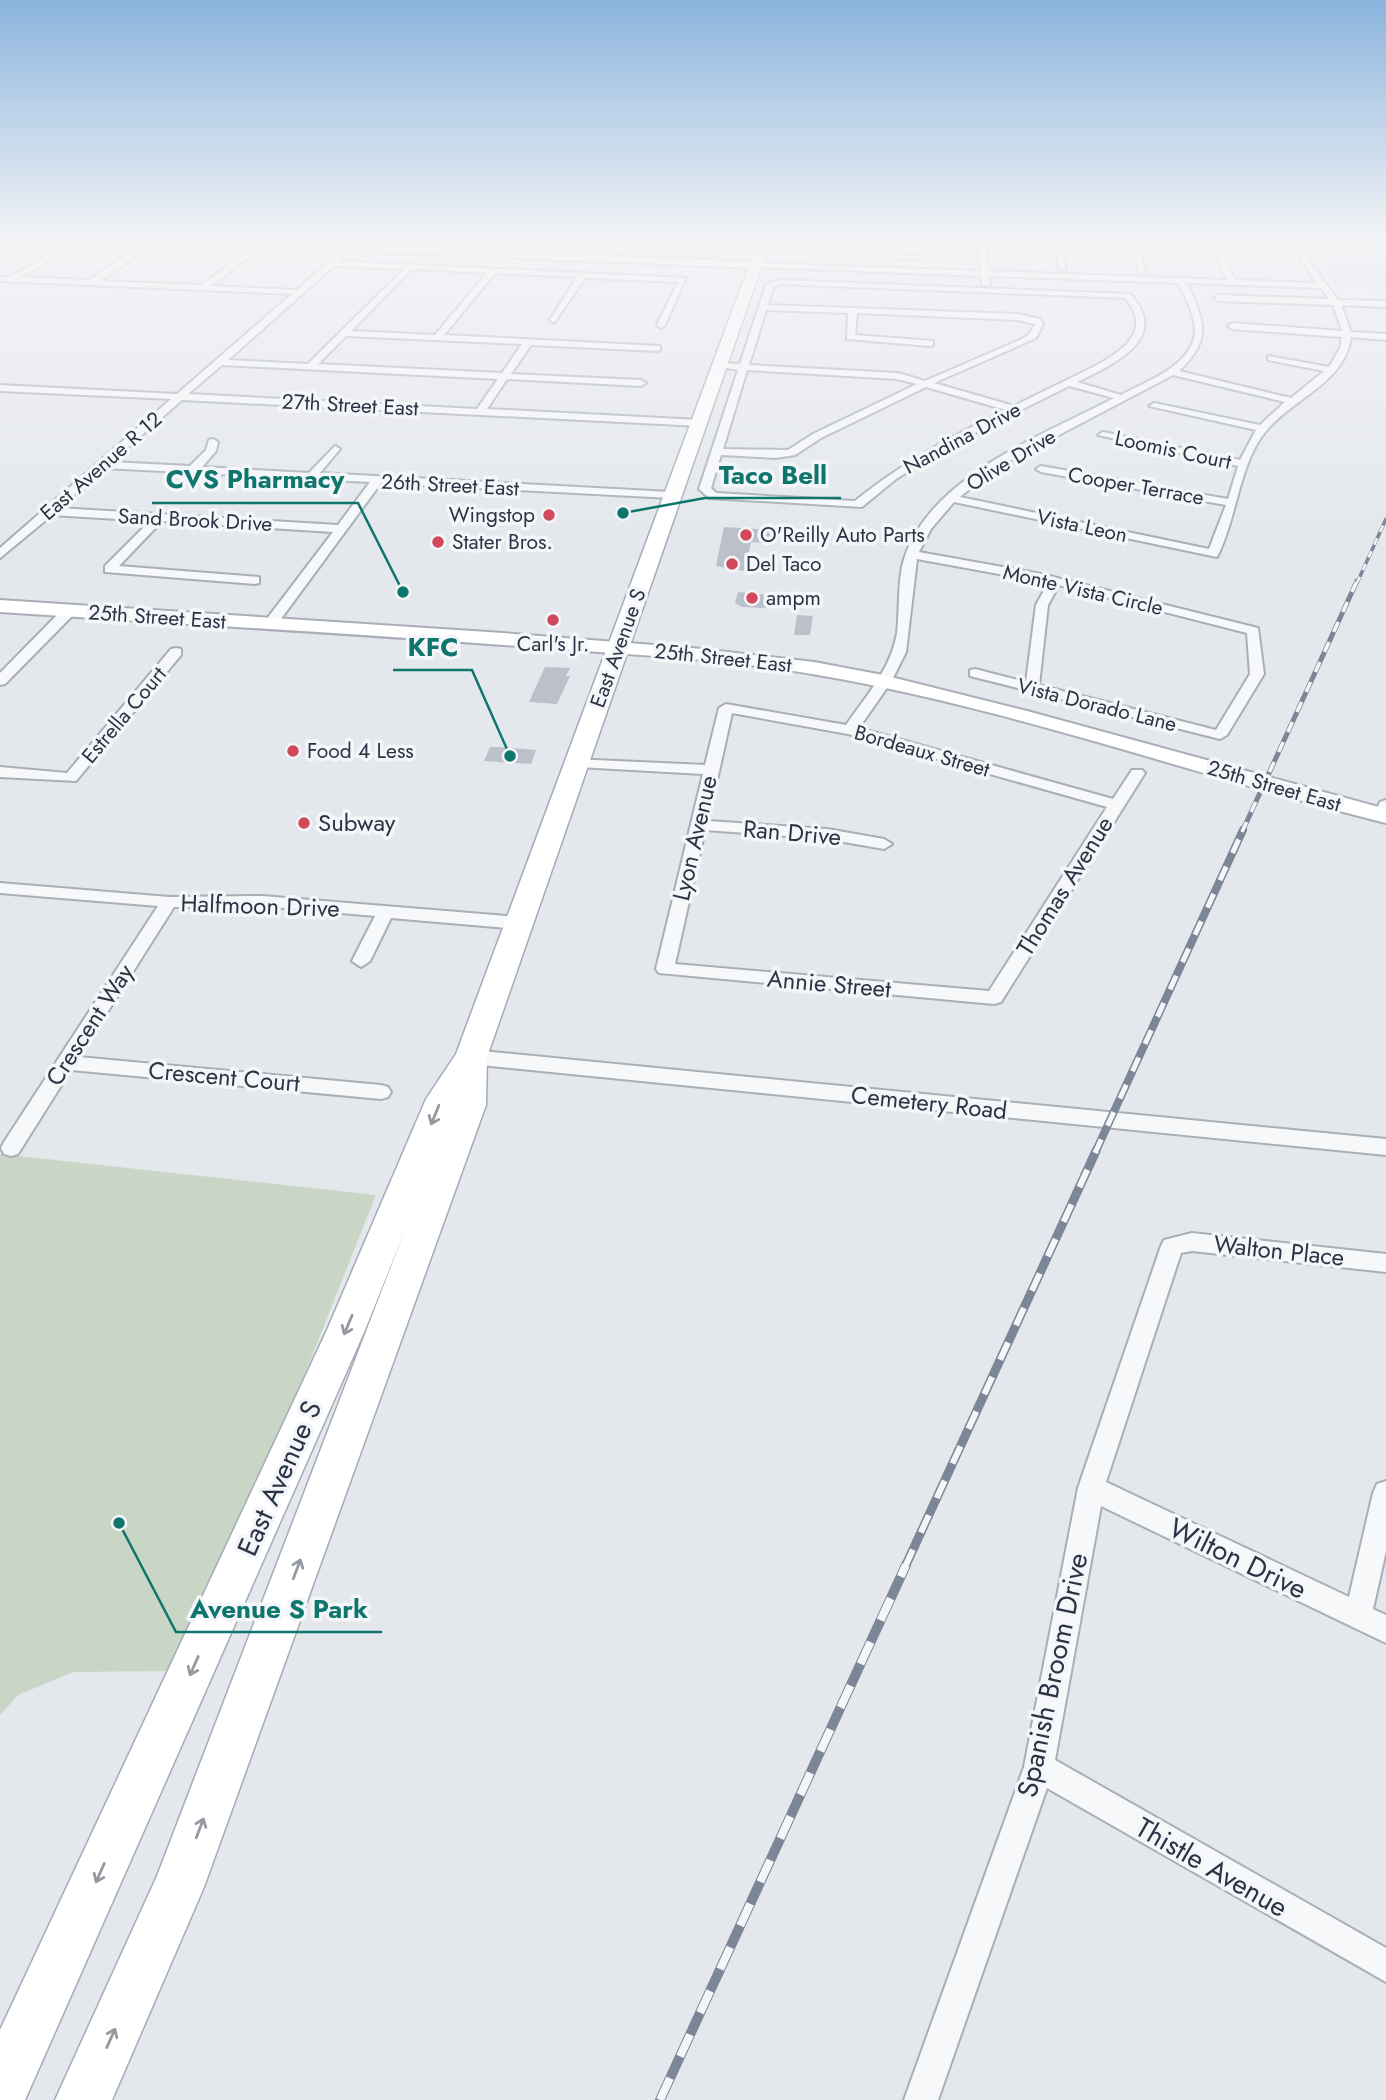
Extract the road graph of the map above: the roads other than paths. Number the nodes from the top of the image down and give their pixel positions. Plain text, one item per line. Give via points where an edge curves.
1 (247, 337) edge
2 (340, 337) edge
3 (438, 337) edge
4 (730, 337) edge
5 (753, 337) edge
6 (850, 337) edge
7 (1029, 337) edge
8 (1138, 337) edge
9 (1200, 337) edge
10 (1346, 337) edge
11 (527, 342) junction
12 (930, 343) dead end
13 (657, 348) dead end
14 (1271, 358) dead end
15 (219, 362) junction
16 (720, 366) junction
17 (310, 367) junction
18 (743, 368) junction
19 (1332, 370) junction
20 (1172, 372) junction
21 (503, 376) junction
22 (641, 383) dead end
23 (928, 383) junction
24 (1069, 383) junction
25 (0, 388) edge
26 (180, 397) junction
27 (1122, 398) junction
28 (1292, 401) junction
29 (1154, 406) dead end
30 (1015, 409) junction
31 (480, 412) junction
32 (700, 423) junction
33 (1261, 428) junction
34 (1103, 435) dead end
35 (214, 442) dead end
36 (335, 449) dead end
37 (716, 452) junction
38 (1243, 464) junction
39 (102, 466) junction
40 (1041, 469) dead end
41 (192, 471) junction
42 (310, 478) junction
43 (377, 481) junction
44 (671, 495) junction
45 (951, 498) junction
46 (1232, 503) junction
47 (50, 511) junction
48 (159, 518) junction
49 (340, 529) junction
50 (0, 554) edge
51 (913, 555) junction
52 (255, 580) dead end
53 (1055, 582) junction
54 (0, 606) edge
55 (69, 611) junction
56 (270, 624) junction
57 (617, 649) junction
58 (176, 652) dead end
59 (975, 673) dead end
60 (0, 681) edge
61 (883, 681) junction
62 (1032, 689) junction
63 (726, 708) joint
64 (850, 730) junction
65 (1220, 736) joint
66 (578, 762) junction
67 (711, 770) junction
68 (0, 772) edge
69 (1137, 773) dead end
70 (1116, 806) junction
71 (1385, 812) edge
72 (699, 825) junction
73 (884, 844) dead end
74 (0, 888) edge
75 (169, 902) junction
76 (385, 913) junction
77 (520, 923) junction
78 (361, 961) dead end
79 (665, 969) joint
80 (994, 998) joint
81 (471, 1057) junction
82 (66, 1063) junction
83 (381, 1092) dead end
84 (1386, 1147) edge
85 (11, 1148) dead end
86 (1172, 1246) joint
87 (1386, 1263) edge
88 (1091, 1488) junction
89 (1386, 1493) edge
90 (1358, 1615) junction
91 (1386, 1629) edge
92 (1039, 1767) junction
93 (1386, 1966) edge
94 (0, 2092) edge
95 (83, 2100) edge
96 (921, 2100) edge

1 - 15 street, East Avenue R 12
2 - 17 street
3 - 11 street
4 - 16 main road, East Avenue S
5 - 18 street
6 - 12 street
7 - 23 street
8 - 24 street, Nandina Drive via 1112,361
9 - 20 street, Olive Drive
10 - 19 street
11 - 13 street
11 - 21 street
14 - 19 street
15 - 17 street
15 - 26 street, East Avenue R 12
16 - 18 street
16 - 32 main road, East Avenue S
17 - 21 street
18 - 23 street via 880,374
18 - 37 street
19 - 28 street
20 - 27 street, Olive Drive
20 - 28 street
21 - 22 street
21 - 31 street
23 - 30 street
23 - 37 street via 791,453
24 - 27 street
24 - 30 street, Nandina Drive
25 - 26 street, 27th Street East
26 - 31 street, 27th Street East
26 - 39 street, East Avenue R 12
27 - 45 street, Olive Drive via 990,467
28 - 33 street
29 - 33 street
30 - 37 street, Nandina Drive via 910,464 859,505 713,496 705,489
31 - 32 street, 27th Street East
32 - 44 main road, East Avenue S
33 - 38 street
34 - 38 street, Loomis Court
35 - 41 street
36 - 42 street
38 - 46 street
39 - 41 street, 26th Street East
39 - 47 street, East Avenue R 12
40 - 46 street, Cooper Terrace
41 - 42 street, 26th Street East
42 - 43 street, 26th Street East
43 - 44 street, 26th Street East
43 - 49 street
44 - 57 main road, East Avenue S
45 - 46 street, Vista Leon via 1213,554
45 - 51 street, Olive Drive
47 - 48 street, Sand Brook Drive
47 - 50 street, East Avenue R 12
48 - 49 street, Sand Brook Drive
48 - 52 street via 109,569
49 - 56 street
51 - 53 street, Monte Vista Circle
51 - 61 street, Olive Drive via 907,573 903,637
53 - 62 street via 1042,605
53 - 65 street, Monte Vista Circle via 1253,631 1256,674
54 - 55 main road, 25th Street East
55 - 56 main road, 25th Street East
55 - 60 street
56 - 57 main road, 25th Street East
57 - 61 main road, 25th Street East via 752,660
57 - 66 main road, East Avenue S
58 - 68 street, Estrella Court via 71,778
59 - 62 street, Vista Dorado Lane
61 - 64 street, Olive Drive
61 - 71 main road, 25th Street East
62 - 65 street, Vista Dorado Lane
63 - 64 street, Bordeaux Street
63 - 67 street, Lyon Avenue
64 - 70 street, Bordeaux Street
66 - 67 street
66 - 77 main road, East Avenue S
67 - 72 street, Lyon Avenue
69 - 70 street, Thomas Avenue
70 - 80 street, Thomas Avenue
72 - 73 street, Ran Drive via 827,834
72 - 79 street, Lyon Avenue
74 - 75 street, Halfmoon Drive
75 - 76 street, Halfmoon Drive via 262,901
75 - 82 street, Crescent Way
76 - 77 street, Halfmoon Drive
76 - 78 street
77 - 81 main road, East Avenue S
79 - 80 street, Annie Street
81 - 84 street, Cemetery Road
81 -> 94 main road, East Avenue S via 442,1099 346,1330
95 -> 81 main road, East Avenue S via 178,1887 471,1105
82 - 83 street, Crescent Court
82 - 85 street, Crescent Way
86 - 87 street, Walton Place via 1192,1242
86 - 88 street, Spanish Broom Drive
88 - 90 street, Wilton Drive
88 - 92 street, Spanish Broom Drive
89 - 90 street
90 - 91 street, Wilton Drive
92 - 93 street, Thistle Avenue
92 - 96 street, Spanish Broom Drive

